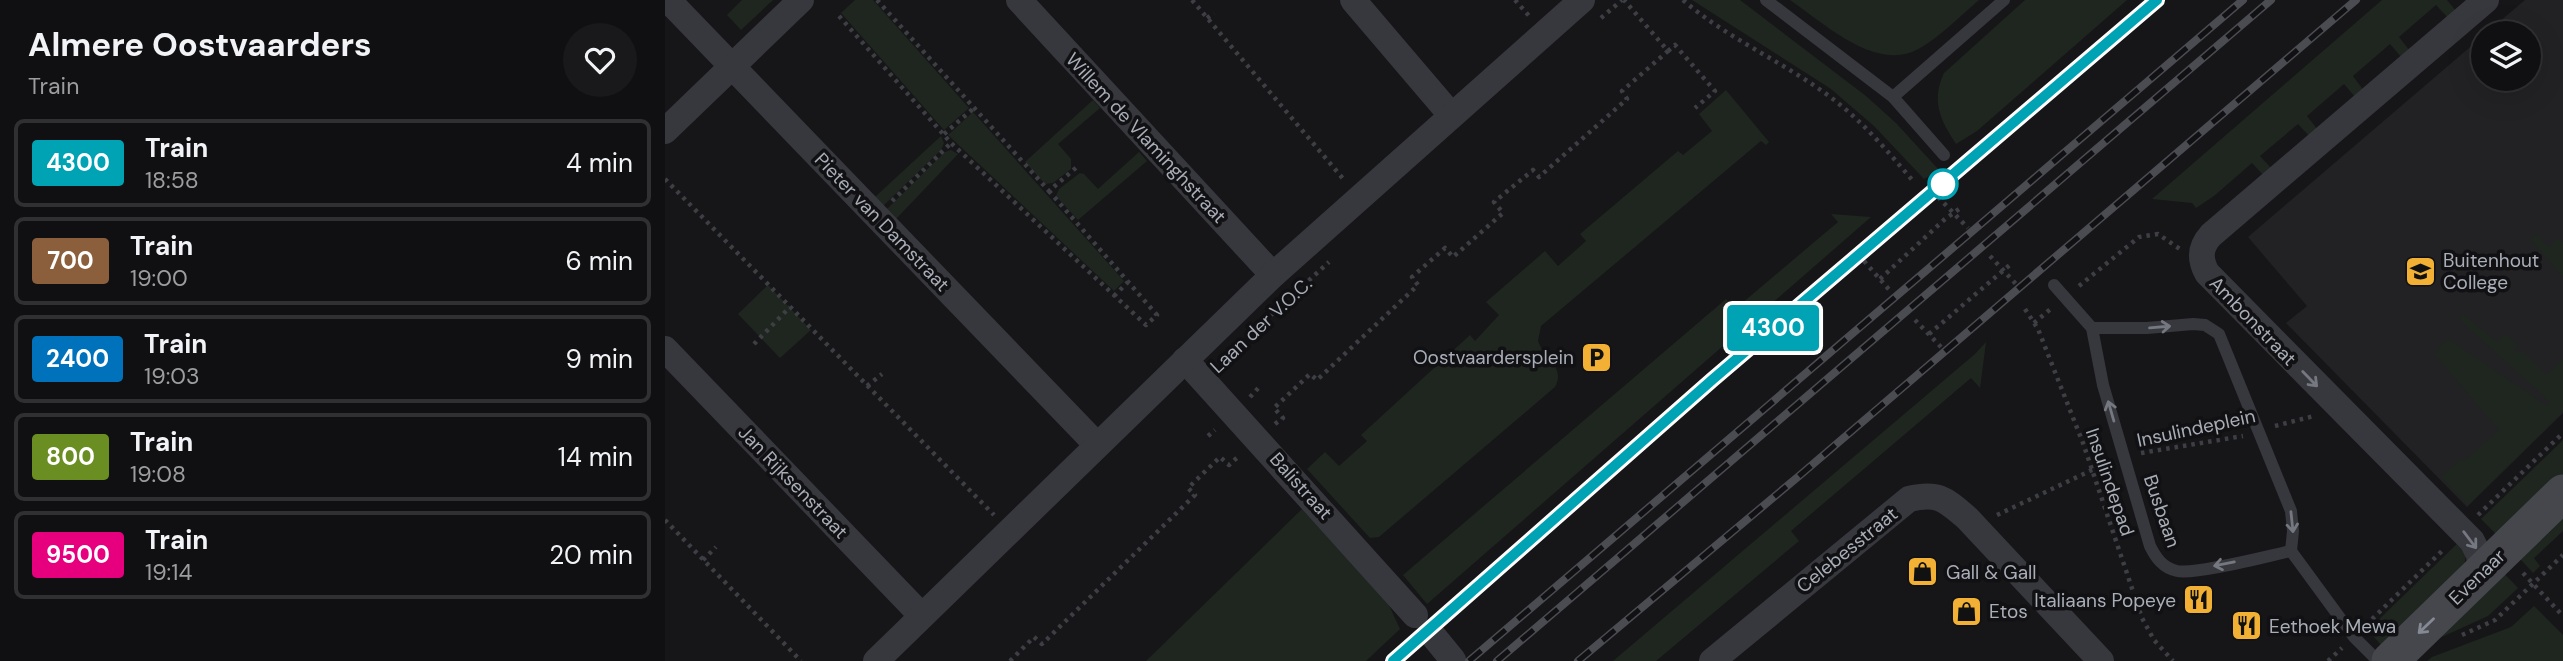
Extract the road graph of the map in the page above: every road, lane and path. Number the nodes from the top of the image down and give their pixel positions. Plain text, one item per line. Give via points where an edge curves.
1 (668, 0) edge
2 (801, 0) edge
3 (877, 0) edge
4 (1019, 0) edge
5 (1192, 0) edge
6 (1353, 0) edge
7 (1581, 0) edge
8 (1623, 0) edge
9 (1683, 0) edge
10 (1692, 0) edge
11 (1766, 0) edge
12 (2004, 0) edge
13 (2486, 0) edge
14 (1692, 8) junction
15 (1214, 13) dead end
16 (839, 16) dead end
17 (1207, 18) junction
18 (1599, 20) dead end
19 (1668, 51) junction
20 (732, 67) junction
21 (1893, 97) junction
22 (974, 108) junction
23 (1695, 108) dead end
24 (1451, 115) junction
25 (665, 131) edge
26 (944, 134) junction
27 (951, 143) junction
28 (1944, 155) dead end
29 (1079, 166) dead end
30 (665, 179) edge
31 (1913, 181) dead end
32 (1049, 191) junction
33 (1938, 197) dead end
34 (1359, 198) junction
35 (1962, 207) dead end
36 (1953, 214) junction
37 (876, 216) junction
38 (1968, 228) dead end
39 (2206, 242) junction
40 (1990, 256) dead end
41 (1333, 258) dead end
42 (1864, 261) dead end
43 (2012, 263) dead end
44 (2002, 271) junction
45 (1273, 275) junction
46 (1880, 279) junction
47 (1128, 282) junction
48 (2016, 284) dead end
49 (2054, 285) dead end
50 (1892, 293) dead end
51 (1114, 296) junction
52 (2065, 298) junction
53 (790, 307) junction
54 (2025, 309) dead end
55 (1915, 320) dead end
56 (1263, 323) dead end
57 (2034, 323) junction
58 (2091, 328) junction
59 (1929, 334) junction
60 (754, 344) dead end
61 (1942, 348) dead end
62 (665, 349) edge
63 (1185, 360) junction
64 (882, 374) dead end
65 (867, 386) junction
66 (2333, 402) junction
67 (2259, 430) junction
68 (1258, 439) junction
69 (1097, 444) junction
70 (2125, 458) junction
71 (2092, 470) junction
72 (2563, 493) edge
73 (665, 520) edge
74 (1010, 531) junction
75 (1980, 532) junction
76 (716, 547) dead end
77 (2291, 551) junction
78 (2563, 555) edge
79 (703, 560) junction
80 (2481, 573) junction
81 (1415, 615) dead end
82 (922, 616) junction
83 (1435, 638) dead end
84 (2451, 640) dead end
85 (1453, 660) edge
86 (801, 661) edge
87 (876, 661) edge
88 (1010, 661) edge
89 (1712, 661) edge
90 (2101, 661) edge
91 (2173, 661) edge
92 (2378, 661) edge
93 (2390, 661) edge

1 - 20 street, Pieter van Damstraat
2 - 20 street
3 - 22 path
4 - 45 street, Willem de Vlaminghstraat
5 - 17 path
6 - 24 street
7 - 24 street, Laan der V.O.C.
8 - 18 path
8 - 19 path
9 - 14 path
10 - 14 path
11 - 21 lane
12 - 21 lane
13 - 39 street
14 - 31 path via 1849,112
15 - 17 path
16 - 26 path
17 - 34 path
19 - 23 path via 1675,45 1715,91
19 - 68 path via 1622,92 1627,99 1539,177 1533,170 1494,202 1503,213 1453,257 1445,248 1412,277 1418,285 1317,380 1310,374 1275,408 1283,418
20 - 25 street
20 - 37 street, Pieter van Damstraat
21 - 28 lane
22 - 26 path
22 - 32 path
24 - 34 street, Laan der V.O.C.
26 - 27 path
27 - 37 path
27 - 51 path
29 - 32 path
30 - 53 path
32 - 47 path
33 - 36 path
34 - 45 street, Laan der V.O.C.
35 - 36 path
36 - 38 path
36 - 46 path
37 - 69 street, Pieter van Damstraat
39 - 52 path via 2178,248 2158,234 2139,237
39 -> 66 street, Ambonstraat via 2201,259 2207,273
40 - 44 path
41 - 56 path, Laan der V.O.C.
42 - 46 path
43 - 44 path
44 - 48 path
44 - 59 path
45 - 63 street, Laan der V.O.C.
46 - 50 path
47 - 51 path
47 - 51 path via 1157,315 1146,325
49 - 52 lane, Busbaan
52 - 57 path
52 - 58 lane, Busbaan
53 - 60 path
53 - 65 path
54 - 57 path, Insulindepad
55 - 59 path
57 - 71 path, Insulindepad
58 -> 67 lane via 2193,324 2213,329 2223,339
70 -> 58 lane, Busbaan
59 - 61 path
62 - 82 street, Jan Rijksenstraat
63 - 68 street, Balistraat
63 - 69 street, Laan der V.O.C.
64 - 65 path
65 - 74 path
66 - 67 path, Insulindeplein via 2322,413
66 -> 80 street, Ambonstraat via 2472,541
67 - 70 path, Insulindeplein via 2235,439
67 -> 77 lane via 2293,521
68 - 81 street, Balistraat
68 - 88 path via 1229,465 1220,457 1188,488 1195,495 1042,644 1034,637
69 - 74 street, Laan der V.O.C.
70 - 71 path, Insulindeplein
77 -> 70 lane, Busbaan via 2185,572 2165,567 2150,546
71 - 75 path, Insulindeplein via 2001,511
71 - 91 path, Insulindepad via 2142,618
72 - 80 main road, Evenaar
73 - 79 path
74 - 82 street, Laan der V.O.C.
75 - 89 street, Celebesstraat via 1945,499 1927,495 1909,499
75 - 90 street, Celebesstraat
76 - 79 path
77 - 92 lane
78 - 84 path via 2495,620
79 - 86 path
80 -> 93 main road, Evenaar
82 - 87 street, Laan der V.O.C.
83 - 85 street

